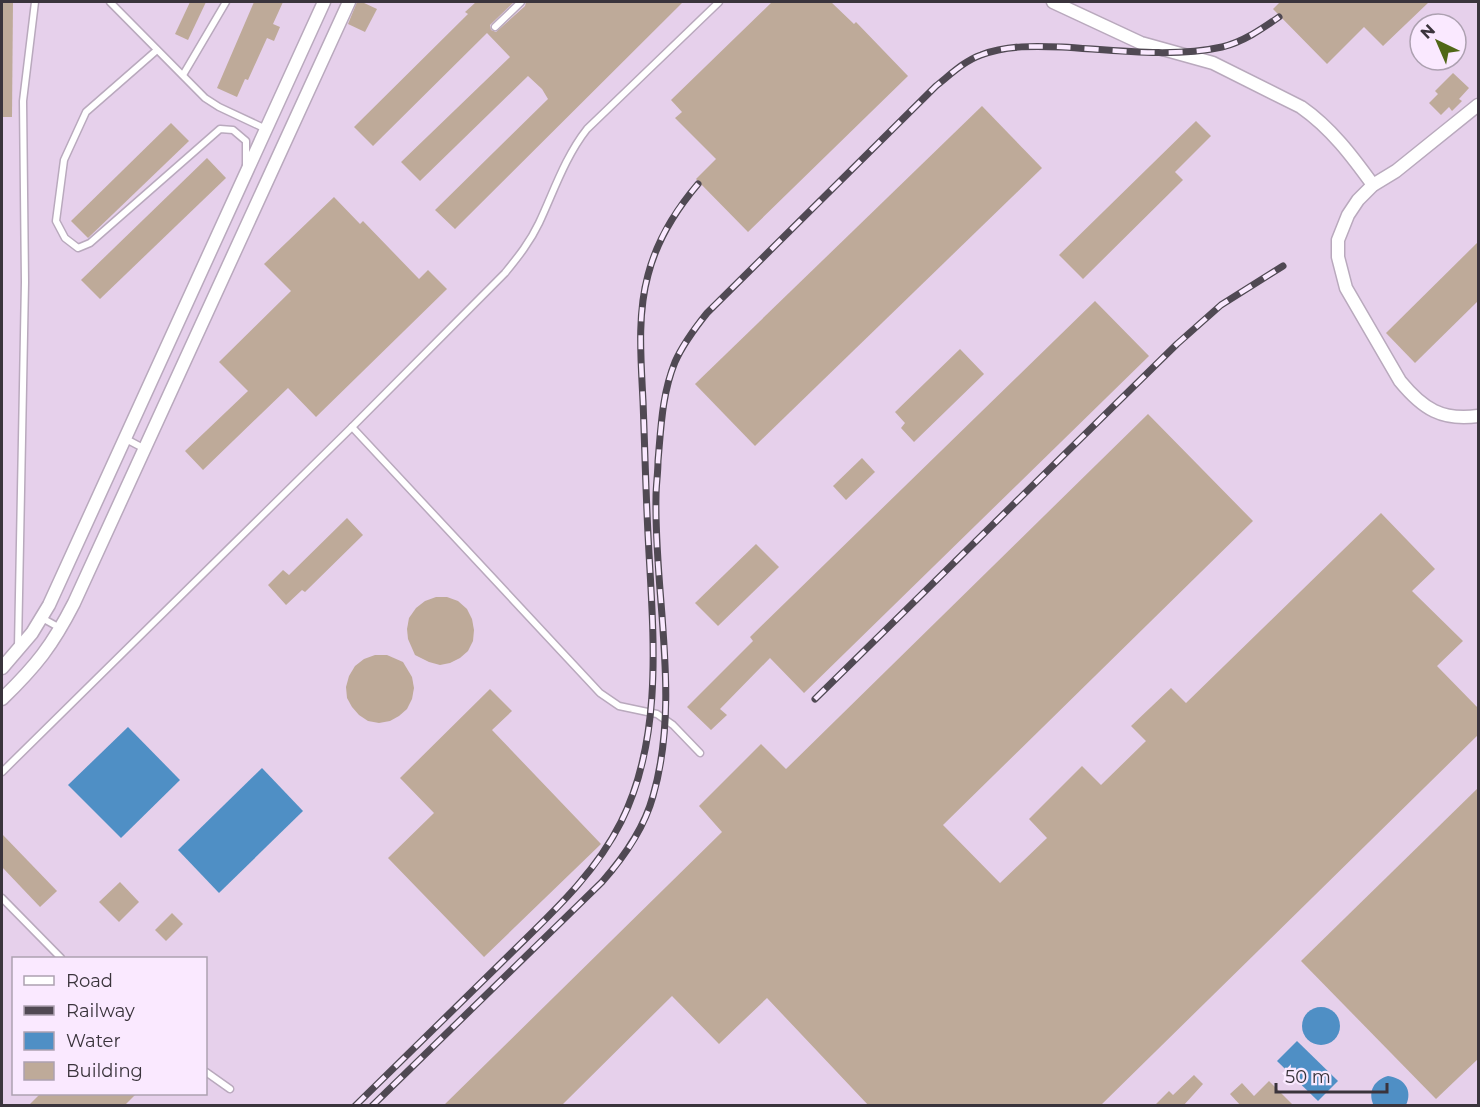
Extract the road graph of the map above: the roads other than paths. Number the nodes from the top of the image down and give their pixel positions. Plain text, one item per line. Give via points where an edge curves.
1 (35, 2) edge
2 (110, 2) edge
3 (226, 2) edge
4 (324, 2) edge
5 (349, 2) edge
6 (521, 2) edge
7 (719, 2) edge
8 (1053, 2) edge
9 (495, 27) dead end
10 (157, 50) junction
11 (183, 75) junction
12 (1479, 105) edge
13 (266, 129) junction
14 (286, 138) junction
15 (246, 174) junction
16 (1373, 185) junction
17 (1479, 416) edge
18 (352, 427) junction
19 (126, 439) junction
20 (145, 449) junction
21 (42, 618) junction
22 (61, 629) junction
23 (18, 651) junction
24 (2, 668) edge
25 (2, 699) edge
26 (700, 753) dead end
27 (2, 772) edge
28 (2, 898) edge
29 (60, 957) edge
30 (207, 1073) edge
31 (230, 1089) dead end

1 - 23 lane via 23,101 25,282
2 - 10 lane
3 - 11 lane
4 - 13 street
5 - 14 street
6 - 9 lane
7 - 18 lane via 587,129 568,158 524,250
8 - 16 street via 1141,43 1213,63 1301,107 1337,137
10 - 11 lane
10 - 15 lane via 86,112 64,160 56,221 65,238 78,248 90,243 220,129 233,130 246,141
11 - 13 lane via 211,103
12 - 16 street
13 - 14 street
13 - 15 street
14 - 20 street
15 - 19 street
16 - 17 street via 1348,215 1338,240 1340,272 1346,288 1410,393 1437,413
18 - 26 lane via 600,693 619,706 657,714
18 - 27 lane
19 - 20 lane
19 - 21 street
20 - 22 street
21 - 22 lane
21 - 23 street
22 - 25 street via 44,655
23 - 24 street
28 - 29 lane
30 - 31 lane

